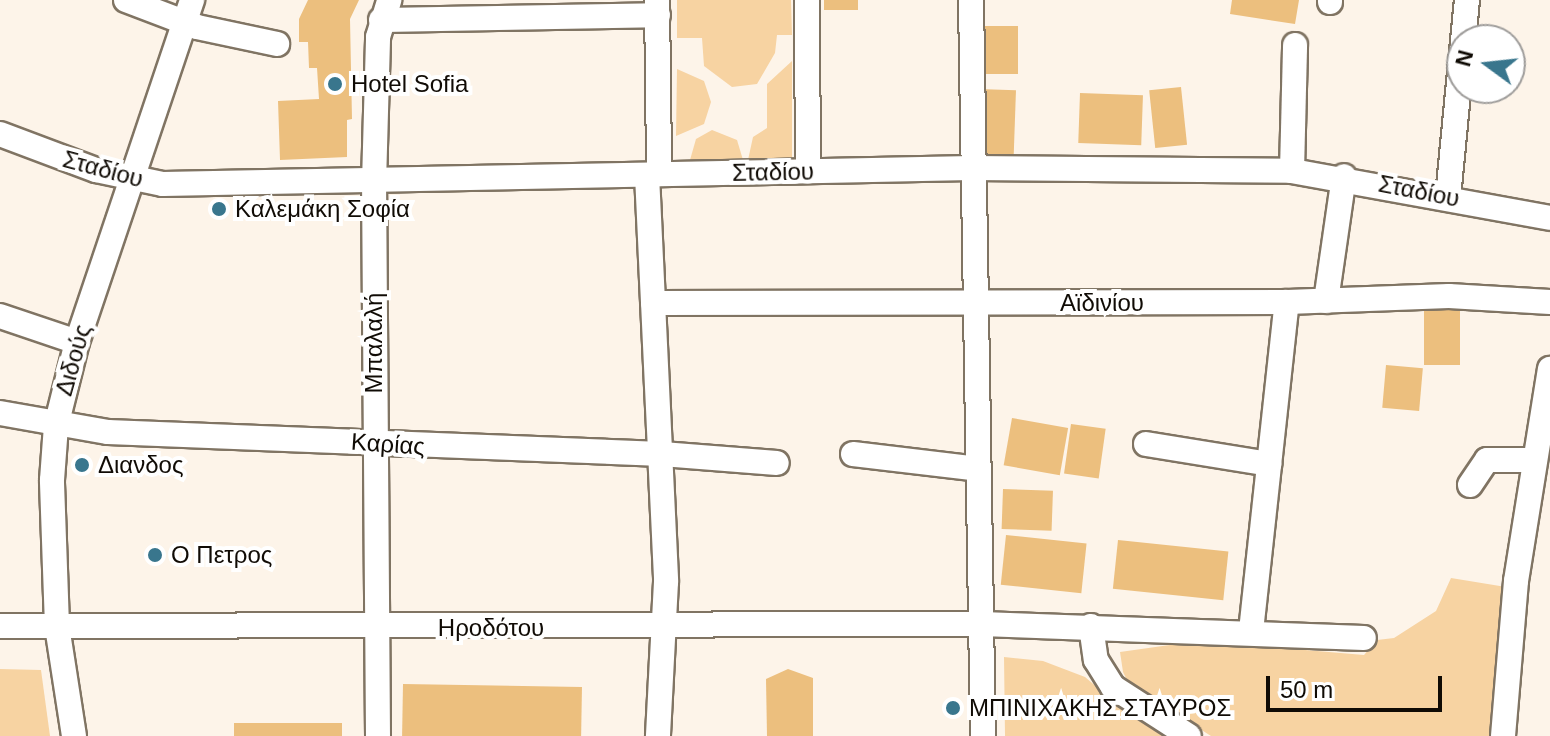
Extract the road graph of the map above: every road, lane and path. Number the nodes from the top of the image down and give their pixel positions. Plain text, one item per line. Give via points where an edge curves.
1 (126, 0) edge
2 (807, 0) edge
3 (971, 0) edge
4 (1467, 0) edge
5 (658, 7) edge
6 (385, 10) edge
7 (188, 12) edge
8 (277, 44) dead end
9 (1295, 45) dead end
10 (0, 134) edge
11 (972, 168) junction
12 (808, 171) junction
13 (1292, 171) junction
14 (653, 175) junction
15 (1344, 176) junction
16 (130, 180) junction
17 (374, 183) junction
18 (1448, 197) junction
19 (1550, 218) edge
20 (1326, 301) junction
21 (1287, 302) junction
22 (1550, 302) edge
23 (653, 303) junction
24 (974, 303) junction
25 (0, 316) edge
26 (77, 342) junction
27 (1550, 369) edge
28 (0, 413) edge
29 (56, 426) junction
30 (374, 444) junction
31 (1146, 444) dead end
32 (662, 454) junction
33 (853, 454) dead end
34 (1534, 460) junction
35 (777, 463) dead end
36 (1269, 464) junction
37 (978, 469) junction
38 (1470, 485) dead end
39 (982, 624) junction
40 (0, 626) edge
41 (57, 626) junction
42 (1091, 626) junction
43 (377, 628) junction
44 (664, 628) junction
45 (1251, 631) junction
46 (1364, 638) dead end
47 (74, 736) edge
48 (378, 736) edge
49 (658, 736) edge
50 (983, 736) edge
51 (1189, 736) edge
52 (1503, 736) edge

1 - 7 street
2 - 12 street
3 - 11 street
4 - 18 street
5 - 6 street
5 - 14 street
6 - 17 street, Μπαλαλή
7 - 8 street
7 - 16 street, Διδούς
9 - 13 street
10 - 16 street, Σταδίου
11 - 12 street, Σταδίου
11 - 13 street, Σταδίου
11 - 24 street
12 - 14 street, Σταδίου
13 - 15 street, Σταδίου
14 - 17 street, Σταδίου
14 - 23 street
15 - 18 street, Σταδίου
15 - 20 street
16 - 17 street, Σταδίου
16 - 26 street, Διδούς
17 - 30 street, Μπαλαλή
18 - 19 street, Σταδίου
20 - 21 street, Αϊδινίου
20 - 22 street, Αϊδινίου via 1449,296
21 - 24 street, Αϊδινίου
21 - 36 street
23 - 24 street, Αϊδινίου
23 - 32 street
24 - 37 street
25 - 26 street
26 - 29 street, Διδούς
27 - 34 street
28 - 29 street, Καρίας
29 - 30 street, Καρίας
29 - 41 street, Διδούς via 52,480
30 - 32 street, Καρίας
30 - 43 street, Μπαλαλή
31 - 36 street
32 - 35 street, Καρίας
32 - 44 street
33 - 37 street
34 - 38 street via 1487,460
34 - 52 street via 1511,622
36 - 45 street
37 - 39 street
39 - 42 street, Ηροδότου
39 - 44 street, Ηροδότου
39 - 50 street
40 - 41 street, Ηροδότου
41 - 43 street, Ηροδότου
41 - 47 street, Διδούς
42 - 45 street, Ηροδότου
42 - 51 street via 1096,660 1113,687
43 - 44 street, Ηροδότου
43 - 48 street, Μπαλαλή
44 - 49 street
45 - 46 street, Ηροδότου

